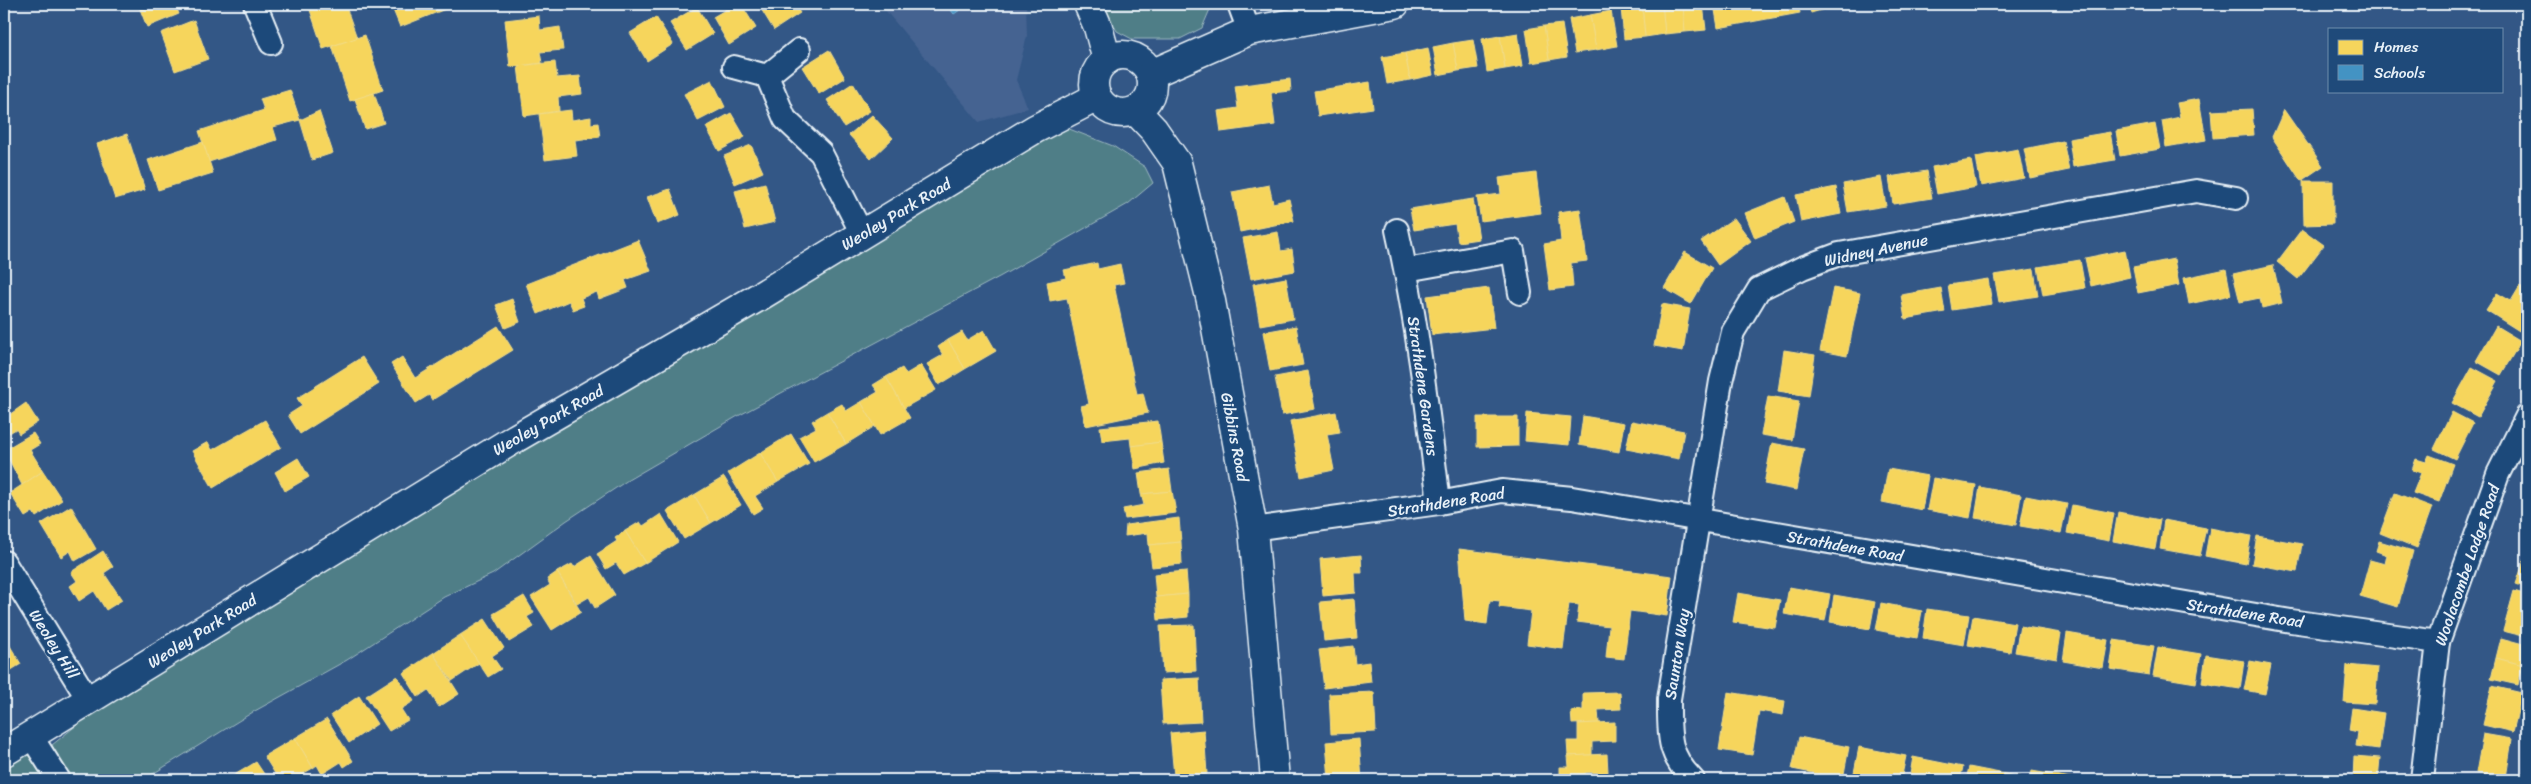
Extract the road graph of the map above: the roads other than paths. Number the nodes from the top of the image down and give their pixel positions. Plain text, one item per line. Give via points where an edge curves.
1 (255, 4) edge
2 (1088, 4) edge
3 (1239, 4) edge
4 (1394, 4) edge
5 (1249, 31) junction
6 (271, 43) dead end
7 (799, 50) dead end
8 (1107, 60) junction
9 (734, 67) dead end
10 (1151, 74) junction
11 (767, 76) junction
12 (1097, 97) junction
13 (1136, 111) junction
14 (2236, 198) dead end
15 (1397, 230) dead end
16 (862, 234) junction
17 (1406, 270) junction
18 (1520, 293) dead end
19 (2527, 416) edge
20 (1439, 503) junction
21 (1698, 522) junction
22 (1252, 529) junction
23 (4, 562) edge
24 (2438, 642) junction
25 (89, 701) junction
26 (31, 736) junction
27 (4, 752) edge
28 (1681, 776) edge
29 (59, 780) edge
30 (1275, 780) edge
31 (2422, 780) edge

1 - 6 street
2 - 8 street
3 - 5 street
4 - 5 street
5 - 10 street
7 - 11 street
8 - 10 street via 1124,54 1133,56 1141,60
8 - 12 street via 1096,72 1094,89
9 - 11 street
10 - 13 street via 1153,83 1148,99
11 - 16 street via 786,118 821,153
12 - 13 street via 1109,110
12 - 16 street, Weoley Park Road via 1036,129
13 - 22 street, Gibbins Road via 1154,130 1176,163 1211,302
14 - 21 street, Widney Avenue via 2196,191 1839,254 1759,289 1733,332 1721,381
15 - 17 street, Strathdene Gardens
16 - 25 street, Weoley Park Road via 492,453
17 - 18 street via 1513,251
17 - 20 street, Strathdene Gardens via 1427,400
19 - 24 street, Woolacombe Lodge Road via 2498,474
20 - 21 street, Strathdene Road via 1502,491 1572,498
20 - 22 street, Strathdene Road
21 - 24 street, Strathdene Road via 2291,621
21 - 28 street, Saunton Way via 1669,699 1669,742
22 - 30 street, Gibbins Road
23 - 25 street, Weoley Hill
24 - 31 street, Woolacombe Lodge Road
25 - 26 street, Weoley Park Road
26 - 27 street, Weoley Park Road
26 - 29 street

